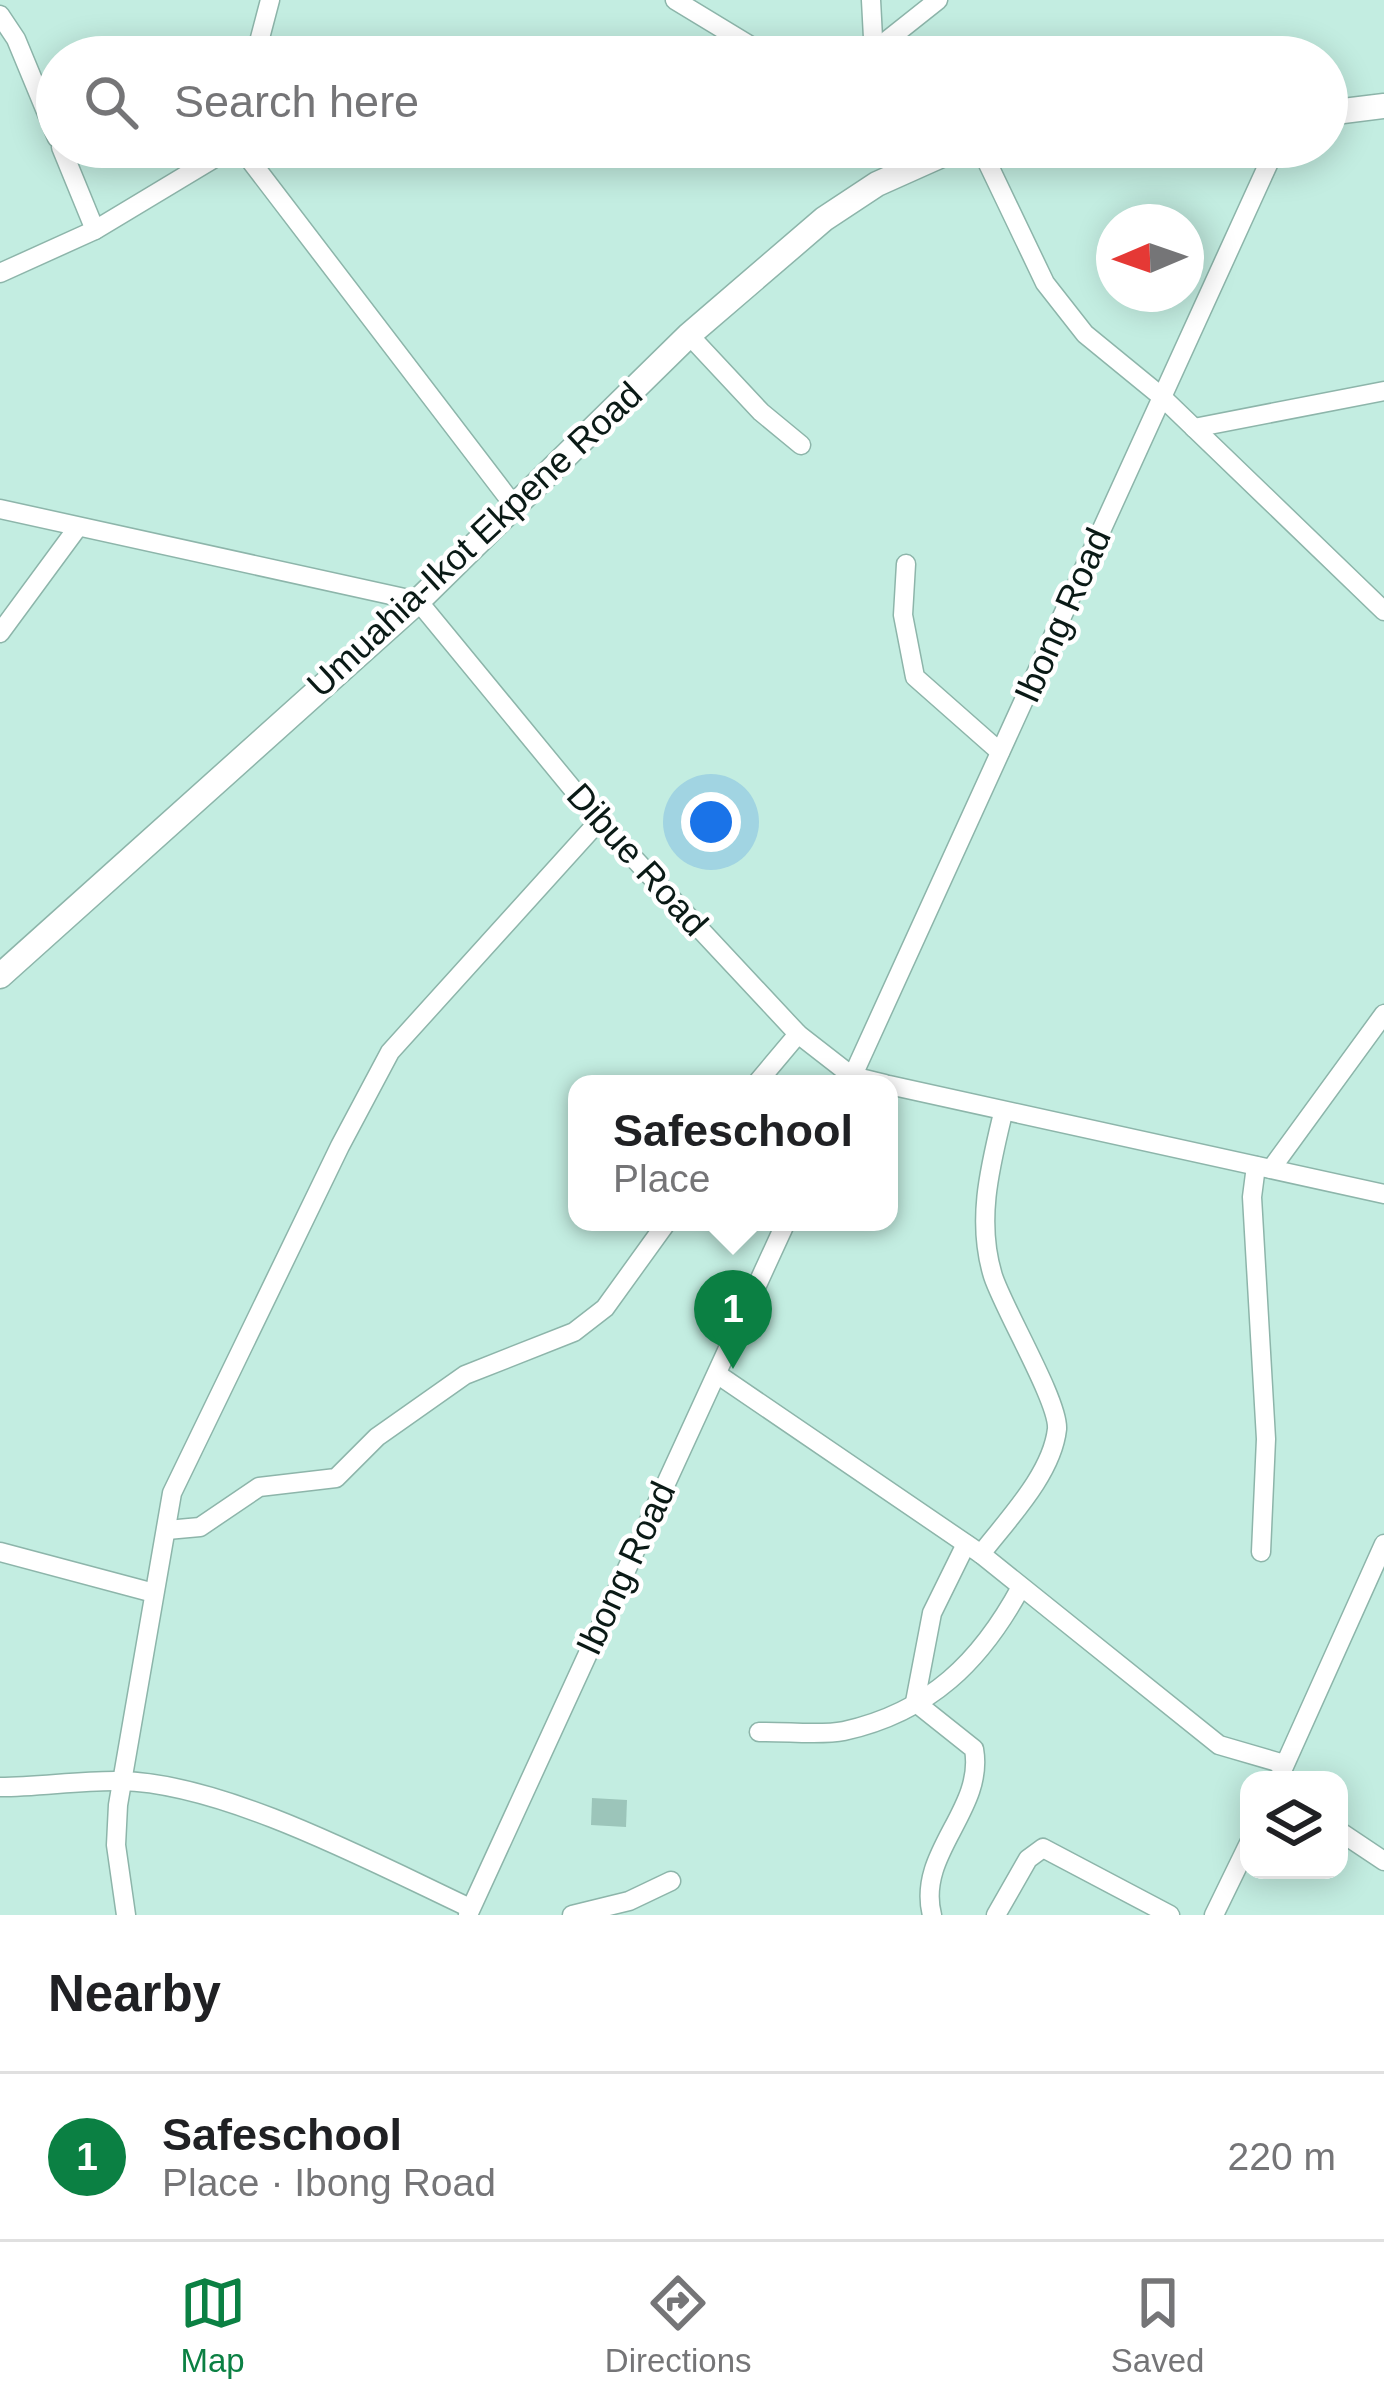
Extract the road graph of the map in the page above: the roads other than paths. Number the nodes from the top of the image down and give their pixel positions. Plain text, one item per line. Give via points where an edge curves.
1 (270, 0) edge
2 (675, 0) edge
3 (871, 0) edge
4 (938, 0) edge
5 (0, 15) edge
6 (261, 36) edge
7 (735, 36) edge
8 (874, 36) edge
9 (896, 36) edge
10 (36, 87) edge
11 (1384, 106) edge
12 (1348, 110) edge
13 (70, 168) edge
14 (200, 168) edge
15 (252, 168) edge
16 (915, 168) edge
17 (990, 168) edge
18 (1266, 168) edge
19 (95, 230) junction
20 (0, 273) edge
21 (689, 335) junction
22 (1384, 391) edge
23 (1162, 397) junction
24 (1194, 428) junction
25 (801, 445) dead end
26 (512, 503) junction
27 (0, 509) edge
28 (78, 527) junction
29 (906, 564) dead end
30 (418, 601) junction
31 (1384, 611) edge
32 (0, 633) edge
33 (1000, 752) junction
34 (599, 821) junction
35 (0, 976) edge
36 (1384, 1014) edge
37 (798, 1034) junction
38 (764, 1075) edge
39 (844, 1075) edge
40 (852, 1075) edge
41 (898, 1087) edge
42 (1003, 1112) junction
43 (1263, 1168) junction
44 (1384, 1194) edge
45 (661, 1231) edge
46 (782, 1231) edge
47 (717, 1373) junction
48 (167, 1530) junction
49 (1384, 1544) edge
50 (974, 1549) junction
51 (0, 1552) edge
52 (1261, 1552) dead end
53 (1021, 1587) junction
54 (154, 1593) junction
55 (915, 1702) junction
56 (759, 1732) dead end
57 (1279, 1771) edge
58 (1281, 1771) edge
59 (122, 1781) junction
60 (0, 1787) edge
61 (1348, 1837) edge
62 (1384, 1861) edge
63 (1240, 1862) edge
64 (671, 1881) dead end
65 (469, 1912) edge
66 (126, 1915) edge
67 (572, 1915) edge
68 (932, 1915) edge
69 (996, 1915) edge
70 (1170, 1915) edge
71 (1214, 1915) edge

1 - 6 street
2 - 7 street
3 - 8 street
4 - 9 street
5 - 10 street
11 - 12 main road
13 - 19 street
14 - 19 street
15 - 26 street
16 - 21 main road, Umuahia-Ikot Ekpene Road via 847,202
17 - 23 street via 1057,300
18 - 23 street, Ibong Road
19 - 20 street
21 - 25 street
21 - 26 main road, Umuahia-Ikot Ekpene Road
22 - 24 street
23 - 24 street
23 - 33 street, Ibong Road
24 - 31 street
26 - 30 main road, Umuahia-Ikot Ekpene Road
27 - 28 street
28 - 30 street
28 - 32 street
29 - 33 street via 903,615 915,677
30 - 34 street, Dibue Road
30 - 35 main road, Umuahia-Ikot Ekpene Road
33 - 40 street, Ibong Road
34 - 37 street, Dibue Road
34 - 48 street via 390,1052 172,1493
36 - 43 street
37 - 38 street
37 - 39 street, Dibue Road
41 - 42 street, Dibue Road
42 - 43 street, Dibue Road
42 - 50 street via 983,1233 993,1276 1057,1420 1046,1460
43 - 44 street, Dibue Road
43 - 52 street via 1252,1197 1265,1439
45 - 48 street via 605,1308 574,1332 465,1376 377,1437 336,1478 259,1487 200,1526
46 - 47 street, Ibong Road
47 - 50 street
47 - 65 street, Ibong Road
48 - 54 street
49 - 58 street
50 - 53 street
50 - 55 street via 932,1613
51 - 54 street
53 - 55 street via 992,1642
53 - 57 street via 1220,1745
54 - 59 street
55 - 56 street via 840,1732
55 - 68 street via 976,1759 929,1871
59 - 60 street
59 - 65 street via 259,1813
59 - 66 street via 116,1845
61 - 62 street
63 - 71 street
64 - 67 street
69 - 70 street via 1028,1858 1043,1847

